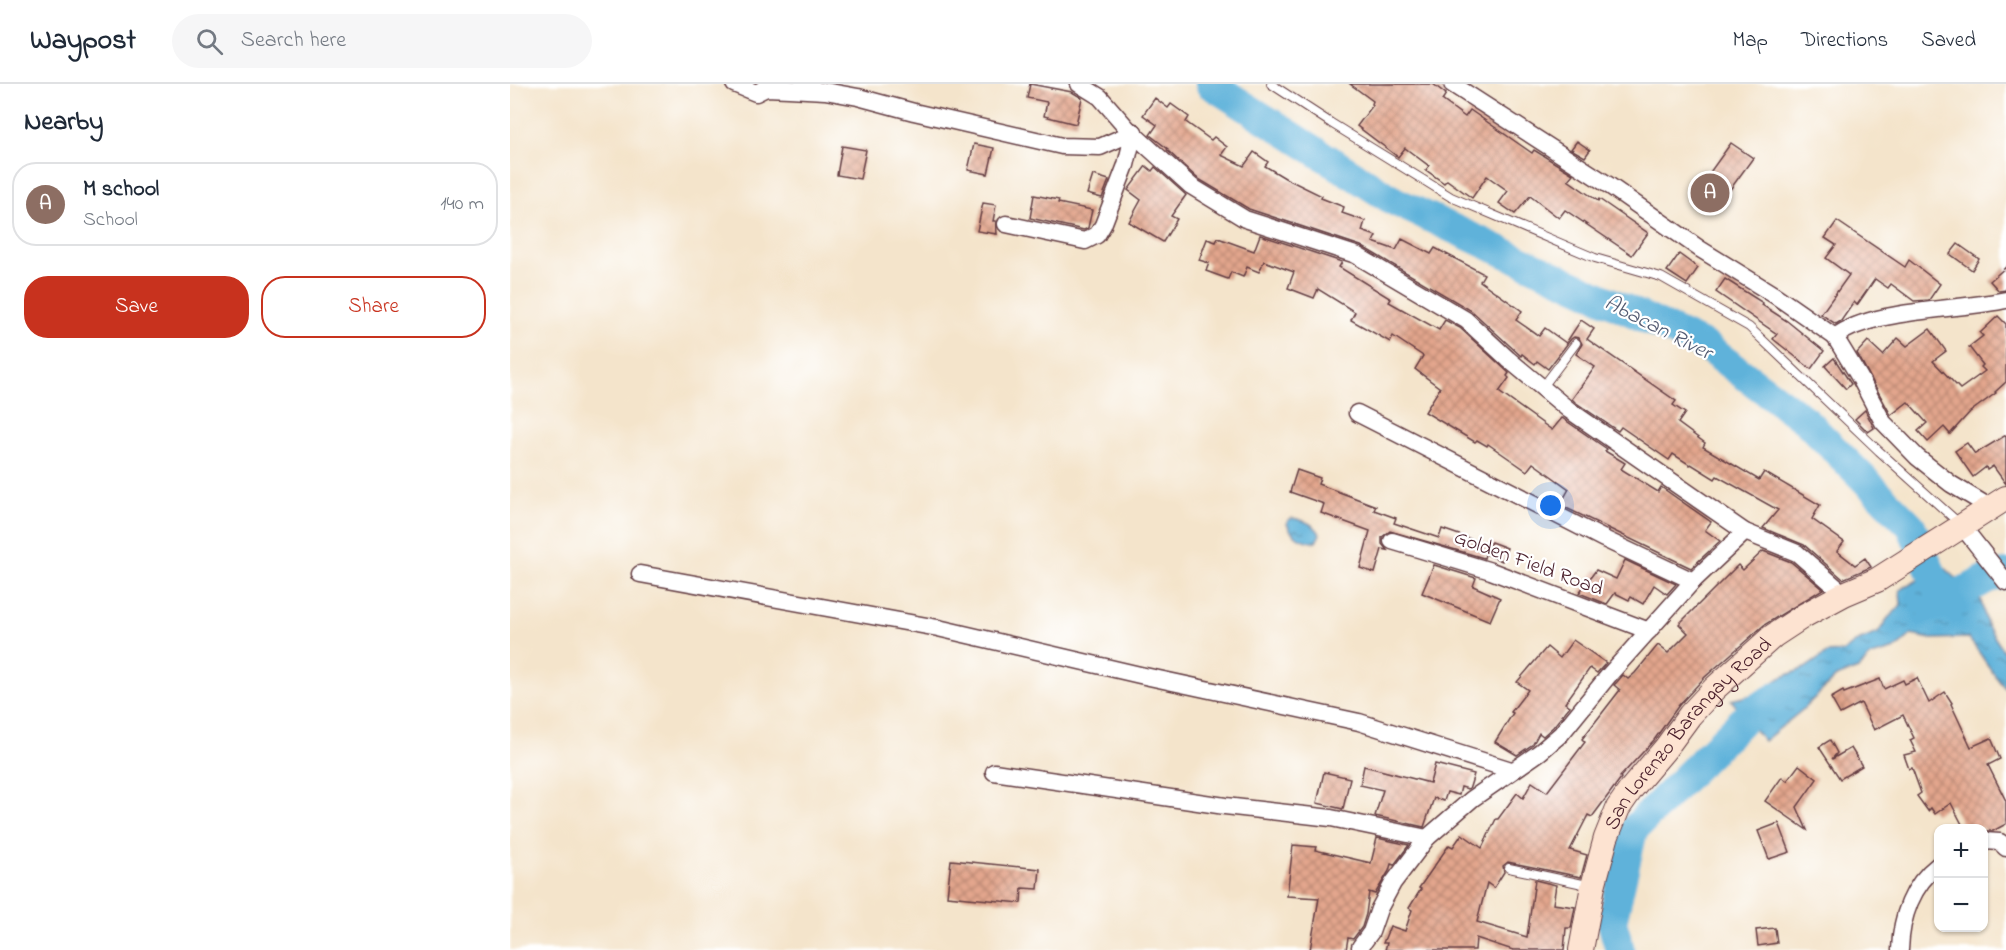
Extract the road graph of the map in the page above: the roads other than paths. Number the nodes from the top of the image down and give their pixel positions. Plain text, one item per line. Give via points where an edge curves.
1 (734, 84) edge
2 (1079, 84) edge
3 (1270, 84) edge
4 (1452, 84) edge
5 (1134, 132) junction
6 (1006, 224) dead end
7 (2006, 300) edge
8 (1835, 337) junction
9 (1576, 343) dead end
10 (1542, 388) junction
11 (1357, 413) dead end
12 (1998, 503) edge
13 (1958, 529) junction
14 (1745, 532) junction
15 (1392, 541) dead end
16 (640, 574) dead end
17 (1692, 581) junction
18 (2006, 582) edge
19 (1844, 594) junction
20 (1649, 631) junction
21 (1511, 770) junction
22 (994, 772) dead end
23 (1427, 838) junction
24 (1988, 841) edge
25 (2006, 848) edge
26 (1509, 868) dead end
27 (1934, 868) edge
28 (1593, 886) junction
29 (1359, 949) edge
30 (1581, 950) edge
31 (1900, 950) edge

1 - 5 street via 756,93 766,88 858,97 1062,146 1100,147
2 - 5 street via 1100,97
3 - 13 lane via 1451,197 1595,258 1660,278 1749,327
4 - 8 street
5 - 6 street via 1126,165 1097,235 1085,242
5 - 10 street via 1191,186 1245,219 1356,255 1466,320
7 - 8 street via 1867,321
8 - 12 street via 1884,422 1917,457 1951,484
9 - 10 lane
10 - 14 street
11 - 17 street
12 - 13 street, San Lorenzo Barangay Road
13 - 18 street
13 - 19 street, San Lorenzo Barangay Road via 1877,580
14 - 17 street
14 - 19 street via 1797,554
15 - 20 street, Golden Field Road via 1491,570
16 - 21 street via 938,628 1359,722
17 - 20 street
19 - 28 street, San Lorenzo Barangay Road via 1773,636 1690,715 1618,808
20 - 21 street via 1561,734
21 - 23 street
22 - 23 street via 1331,818
23 - 29 street via 1394,883
24 - 25 street via 2000,842
26 - 28 lane
27 - 31 street via 1914,890 1900,935
28 - 30 street, San Lorenzo Barangay Road

